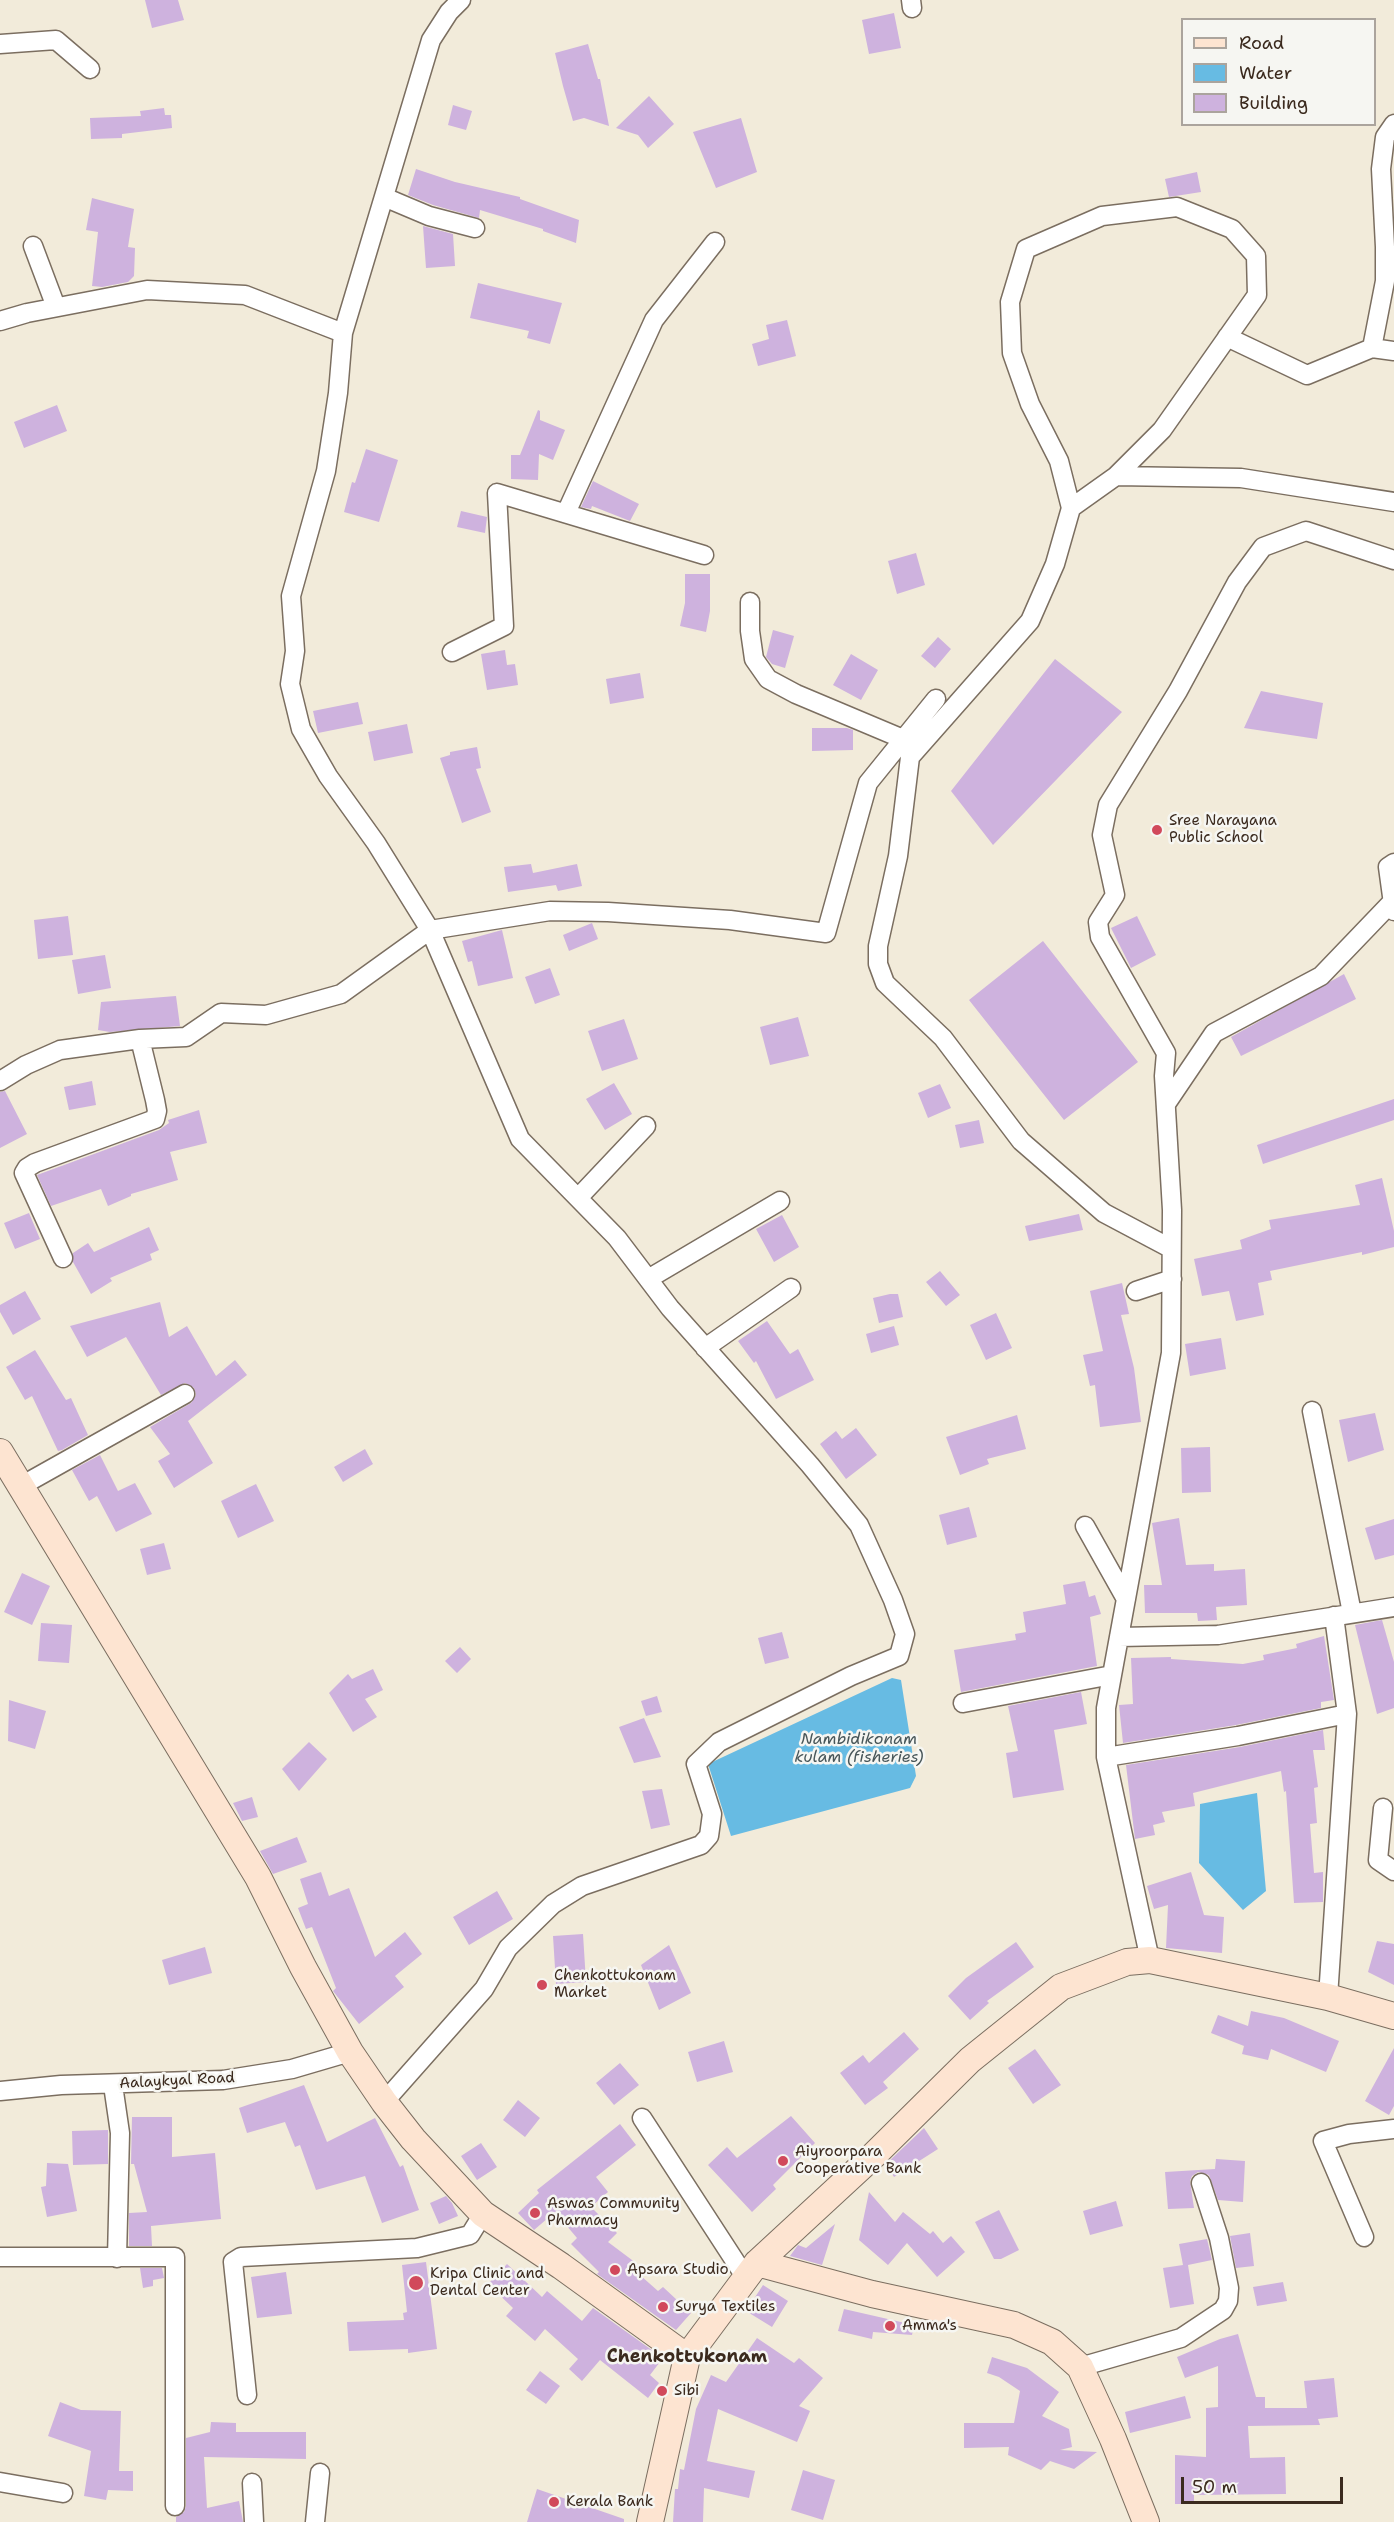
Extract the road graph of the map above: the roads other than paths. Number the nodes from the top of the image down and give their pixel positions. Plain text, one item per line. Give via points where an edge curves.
1 (461, 0) edge
2 (0, 44) edge
3 (90, 69) dead end
4 (1394, 124) edge
5 (384, 197) junction
6 (475, 228) dead end
7 (715, 242) dead end
8 (33, 246) dead end
9 (56, 307) junction
10 (0, 321) edge
11 (343, 333) junction
12 (1227, 337) junction
13 (1372, 348) junction
14 (1394, 351) edge
15 (1116, 476) junction
16 (1394, 502) edge
17 (1071, 508) junction
18 (566, 513) junction
19 (704, 555) dead end
20 (1394, 560) edge
21 (750, 602) dead end
22 (452, 652) dead end
23 (936, 699) dead end
24 (903, 739) junction
25 (1394, 864) edge
26 (1393, 907) edge
27 (430, 930) junction
28 (140, 1039) junction
29 (0, 1081) edge
30 (1166, 1104) junction
31 (646, 1126) dead end
32 (578, 1198) junction
33 (780, 1201) dead end
34 (1170, 1248) junction
35 (63, 1258) dead end
36 (648, 1279) junction
37 (1172, 1279) junction
38 (791, 1287) dead end
39 (1136, 1291) dead end
40 (705, 1348) junction
41 (184, 1394) dead end
42 (1312, 1411) dead end
43 (0, 1452) edge
44 (21, 1486) junction
45 (1085, 1526) dead end
46 (1126, 1599) junction
47 (1394, 1607) edge
48 (1343, 1615) junction
49 (1119, 1637) junction
50 (1112, 1675) junction
51 (963, 1703) dead end
52 (1347, 1714) junction
53 (1106, 1757) junction
54 (1383, 1808) dead end
55 (1394, 1870) edge
56 (1150, 1959) junction
57 (1328, 1997) junction
58 (1394, 2016) edge
59 (350, 2052) junction
60 (113, 2085) junction
61 (0, 2091) edge
62 (384, 2102) junction
63 (642, 2118) dead end
64 (1394, 2129) edge
65 (1201, 2183) dead end
66 (483, 2214) junction
67 (1364, 2237) dead end
68 (0, 2257) edge
69 (117, 2258) junction
70 (752, 2271) junction
71 (687, 2357) junction
72 (1080, 2367) junction
73 (247, 2395) dead end
74 (320, 2473) dead end
75 (0, 2482) edge
76 (252, 2483) dead end
77 (63, 2493) dead end
78 (175, 2506) dead end
79 (254, 2522) edge
80 (315, 2522) edge
81 (650, 2522) edge
82 (1146, 2522) edge

1 - 5 street via 431,40
2 - 3 street via 56,40
4 - 13 street via 1385,137 1381,170 1384,281
5 - 6 street via 429,216
5 - 11 street
7 - 18 street via 654,320
8 - 9 street
9 - 10 street
9 - 11 street via 147,290 245,296
11 - 27 street via 326,471 291,596 295,651 290,684 301,729
12 - 13 street via 1307,375
12 - 15 street via 1162,430
12 - 17 street via 1257,295 1256,256 1232,228 1177,207 1102,216 1026,249 1010,302 1012,353 1030,404 1059,461
13 - 14 street
15 - 16 street via 1241,478
15 - 17 street
17 - 34 street via 1055,564 1030,621 910,757 898,856 878,946 878,964 885,983 943,1038 1021,1141 1104,1213
18 - 19 street
18 - 22 street via 497,493 504,626
20 - 30 street via 1306,531 1263,547 1237,582 1178,691 1108,805 1102,835 1115,895 1098,921 1100,937 1166,1053
21 - 24 street via 754,659 768,679
23 - 24 street
24 - 27 street via 868,783 826,933 730,920 550,911
25 - 26 street via 1388,867
26 - 30 street via 1321,976 1214,1033
27 - 28 street via 341,994 266,1015 221,1013 186,1037
27 - 32 street via 520,1139
28 - 29 street via 60,1050
28 - 35 street via 155,1100 155,1119 35,1163 24,1173
30 - 34 street via 1172,1210
31 - 32 street
32 - 36 street via 617,1238
33 - 36 street
34 - 37 street
36 - 40 street
37 - 39 street
37 - 46 street via 1171,1353
38 - 40 street
40 - 62 street via 859,1525 905,1634 899,1656 850,1676 719,1742 696,1764 712,1814 709,1836 701,1845 582,1886 553,1904 508,1948 484,1989
41 - 44 street
42 - 48 street
43 - 44 main road
44 - 59 main road via 258,1877
45 - 46 street
46 - 49 street
47 - 48 street
48 - 49 street via 1218,1635
48 - 52 street
49 - 50 street
50 - 51 street
50 - 53 street via 1106,1708
52 - 53 street
52 - 57 street
53 - 56 street
54 - 55 street via 1378,1860
56 - 57 main road
56 - 70 main road via 1127,1962 1061,1987 970,2060
57 - 58 main road
59 - 60 street, Aalaykyal Road via 292,2069 223,2080
59 - 62 main road
60 - 61 street, Aalaykyal Road
60 - 69 street via 120,2133
62 - 66 main road
63 - 70 street
64 - 67 street via 1323,2141
65 - 72 street via 1219,2238 1229,2288 1223,2310 1181,2338
66 - 71 main road
66 - 73 street via 470,2235 417,2248 241,2257 233,2262
68 - 69 street
69 - 78 street via 175,2257
70 - 71 main road
70 - 72 main road via 1014,2325 1052,2342
71 - 81 main road
72 - 82 main road
74 - 80 street
75 - 77 street
76 - 79 street

